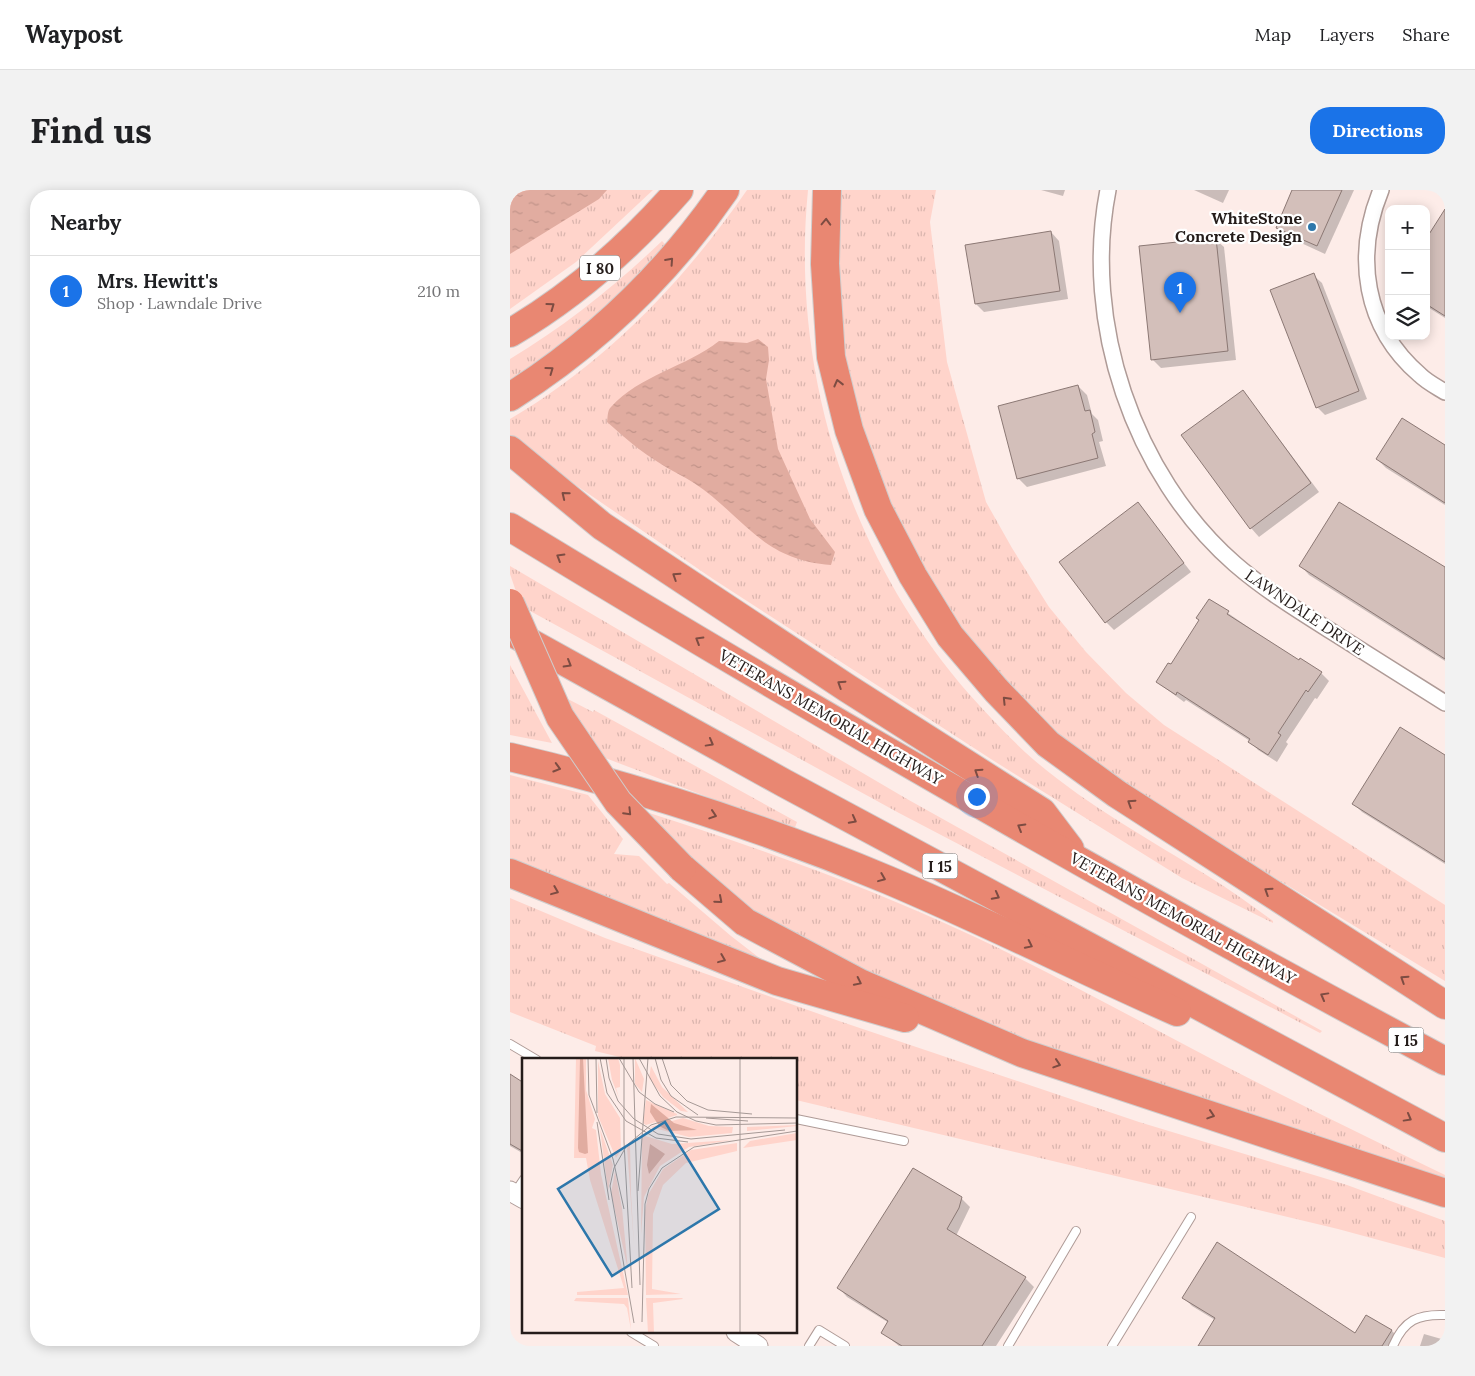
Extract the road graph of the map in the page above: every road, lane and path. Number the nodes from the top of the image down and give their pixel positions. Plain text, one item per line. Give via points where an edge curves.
1 (679, 190) edge
2 (725, 190) edge
3 (827, 190) edge
4 (1108, 190) edge
5 (1381, 190) edge
6 (510, 333) edge
7 (1445, 392) edge
8 (510, 397) edge
9 (510, 450) edge
10 (510, 527) edge
11 (510, 603) edge
12 (510, 631) edge
13 (1445, 704) edge
14 (510, 757) edge
15 (1079, 860) junction
16 (510, 873) edge
17 (1445, 1005) edge
18 (510, 1044) edge
19 (1022, 1053) junction
20 (534, 1058) edge
21 (1445, 1061) edge
22 (1371, 1097) junction
23 (798, 1119) edge
24 (1445, 1138) edge
25 (904, 1141) dead end
26 (1445, 1193) edge
27 (1191, 1217) dead end
28 (1076, 1231) dead end
29 (1445, 1315) edge
30 (635, 1334) edge
31 (739, 1334) edge
32 (654, 1346) edge
33 (758, 1346) edge
34 (809, 1346) edge
35 (845, 1346) edge
36 (1008, 1346) edge
37 (1112, 1346) edge
38 (1393, 1346) edge

6 -> 1 highway, I 80 via 567,295 608,261
8 -> 2 highway via 580,347 634,299 677,253
17 -> 3 highway via 1117,794 1048,744 950,636 913,576 878,508 849,430 831,357 824,264
4 - 13 street, LAWNDALE DRIVE via 1102,267 1105,312 1114,355 1130,409 1152,460 1171,490 1200,529 1260,584
5 - 7 street via 1367,236 1365,267 1370,293 1378,318 1396,350 1420,375
15 -> 9 highway via 1042,812 602,526
15 -> 10 highway, VETERANS MEMORIAL HIGHWAY / I 15 via 725,656
11 -> 19 highway, bridge via 560,716 618,802 682,868 752,926 860,983
12 -> 22 highway, I 15 via 784,783
14 -> 22 highway via 670,801 850,865
21 -> 15 highway, VETERANS MEMORIAL HIGHWAY / I 15
16 -> 19 highway via 777,981
18 - 20 lane
19 -> 26 highway
22 -> 24 highway, I 15
23 - 25 lane
27 - 37 lane
28 - 36 lane
29 - 38 lane via 1425,1314 1410,1322
30 - 32 lane
31 - 33 street
34 - 35 lane via 819,1330

